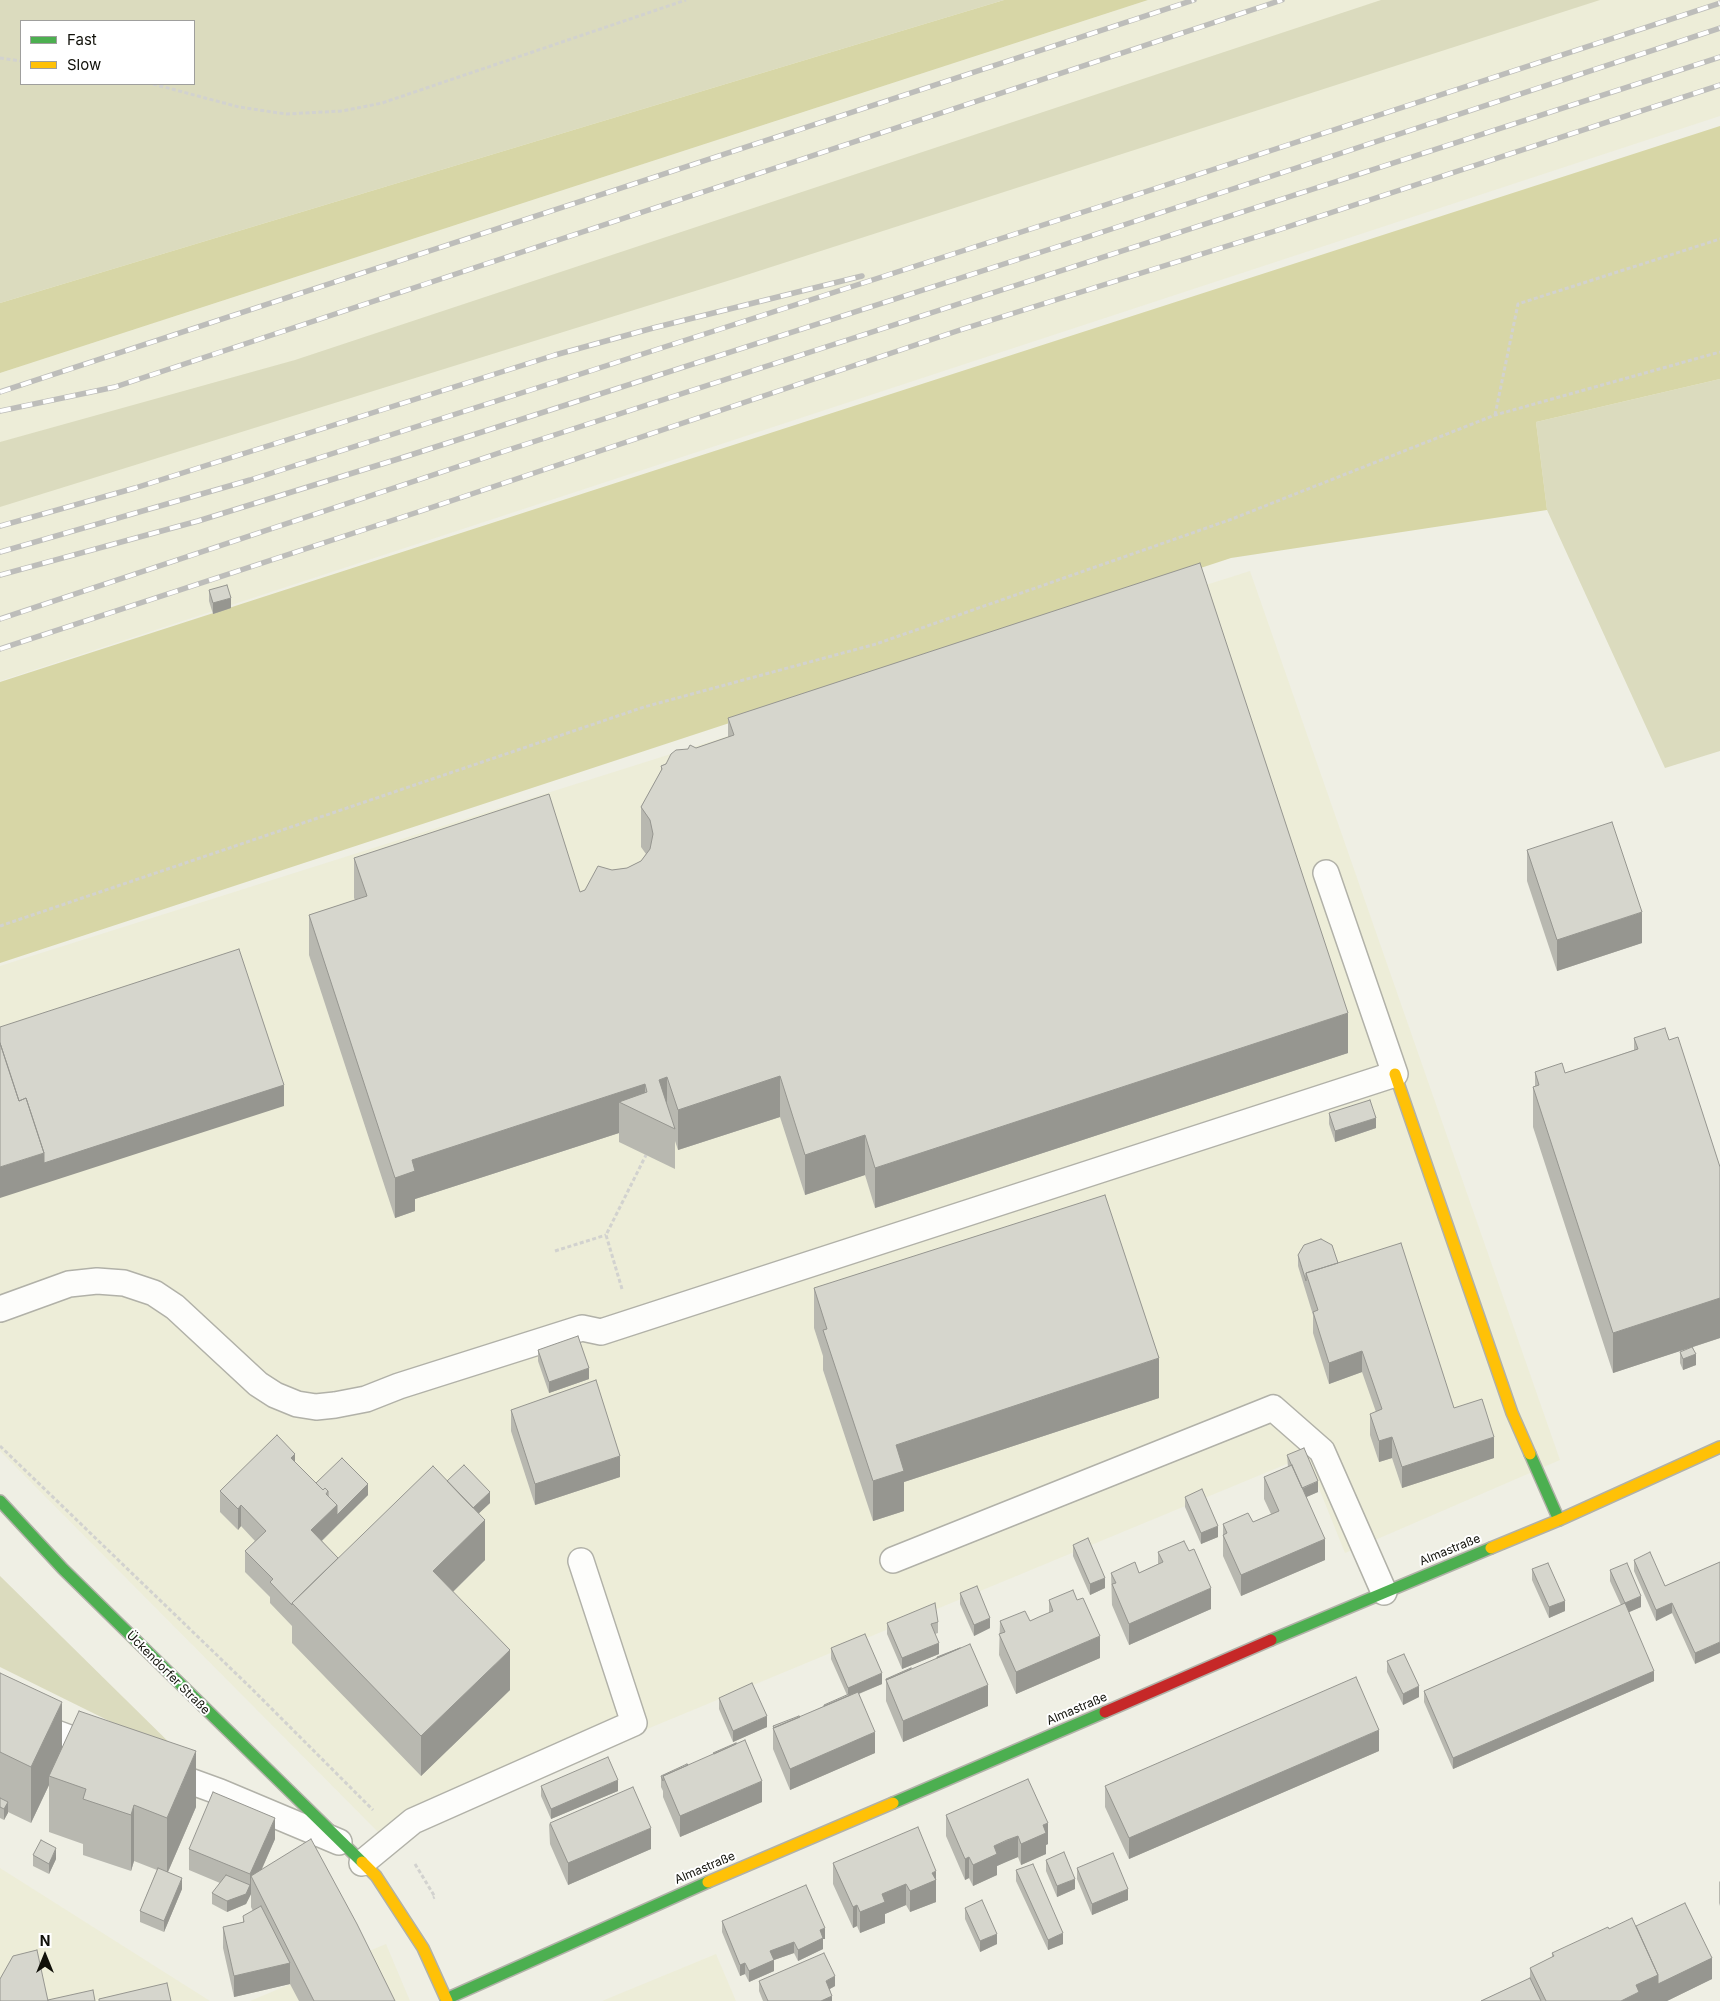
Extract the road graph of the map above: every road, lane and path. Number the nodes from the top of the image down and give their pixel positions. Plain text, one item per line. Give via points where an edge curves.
1 (686, 0) edge
2 (0, 58) edge
3 (20, 61) edge
4 (157, 85) edge
5 (1720, 239) edge
6 (1720, 352) edge
7 (1495, 415) junction
8 (1326, 873) dead end
9 (0, 926) edge
10 (1395, 1074) junction
11 (646, 1155) dead end
12 (606, 1235) junction
13 (555, 1251) dead end
14 (0, 1308) edge
15 (632, 1320) junction
16 (0, 1446) edge
17 (1720, 1447) edge
18 (0, 1501) edge
19 (1559, 1520) junction
20 (892, 1560) dead end
21 (581, 1561) dead end
22 (1384, 1592) junction
23 (0, 1708) edge
24 (397, 1834) junction
25 (340, 1842) junction
26 (362, 1864) junction
27 (401, 1914) junction
28 (447, 2000) edge

1 - 4 path via 382,103 342,112 286,114 239,107
2 - 3 path
5 - 7 path via 1518,304
6 - 7 path
7 - 9 path via 1232,518 876,644 644,708
8 - 10 lane
10 - 15 lane
10 - 19 street via 1512,1413
11 - 12 path
12 - 13 path
12 - 15 path
14 - 15 lane via 69,1284 124,1283 154,1293 175,1307 258,1384 297,1404 316,1407 366,1399 582,1328 601,1332
16 - 24 path
17 - 19 street, Almastraße
18 - 25 street, Ückendorfer Straße via 63,1569
19 - 22 street, Almastraße
20 - 22 lane via 1273,1408 1322,1451
21 - 24 lane via 634,1723 413,1821
22 - 28 street, Almastraße via 635,1913
23 - 25 lane, Ückendorfer Straße via 32,1724 220,1792
24 - 26 lane
24 - 27 path via 435,1897
25 - 26 street, Ückendorfer Straße
26 - 27 street, Ückendorfer Straße via 376,1876
27 - 28 street, Ückendorfer Straße via 423,1948

